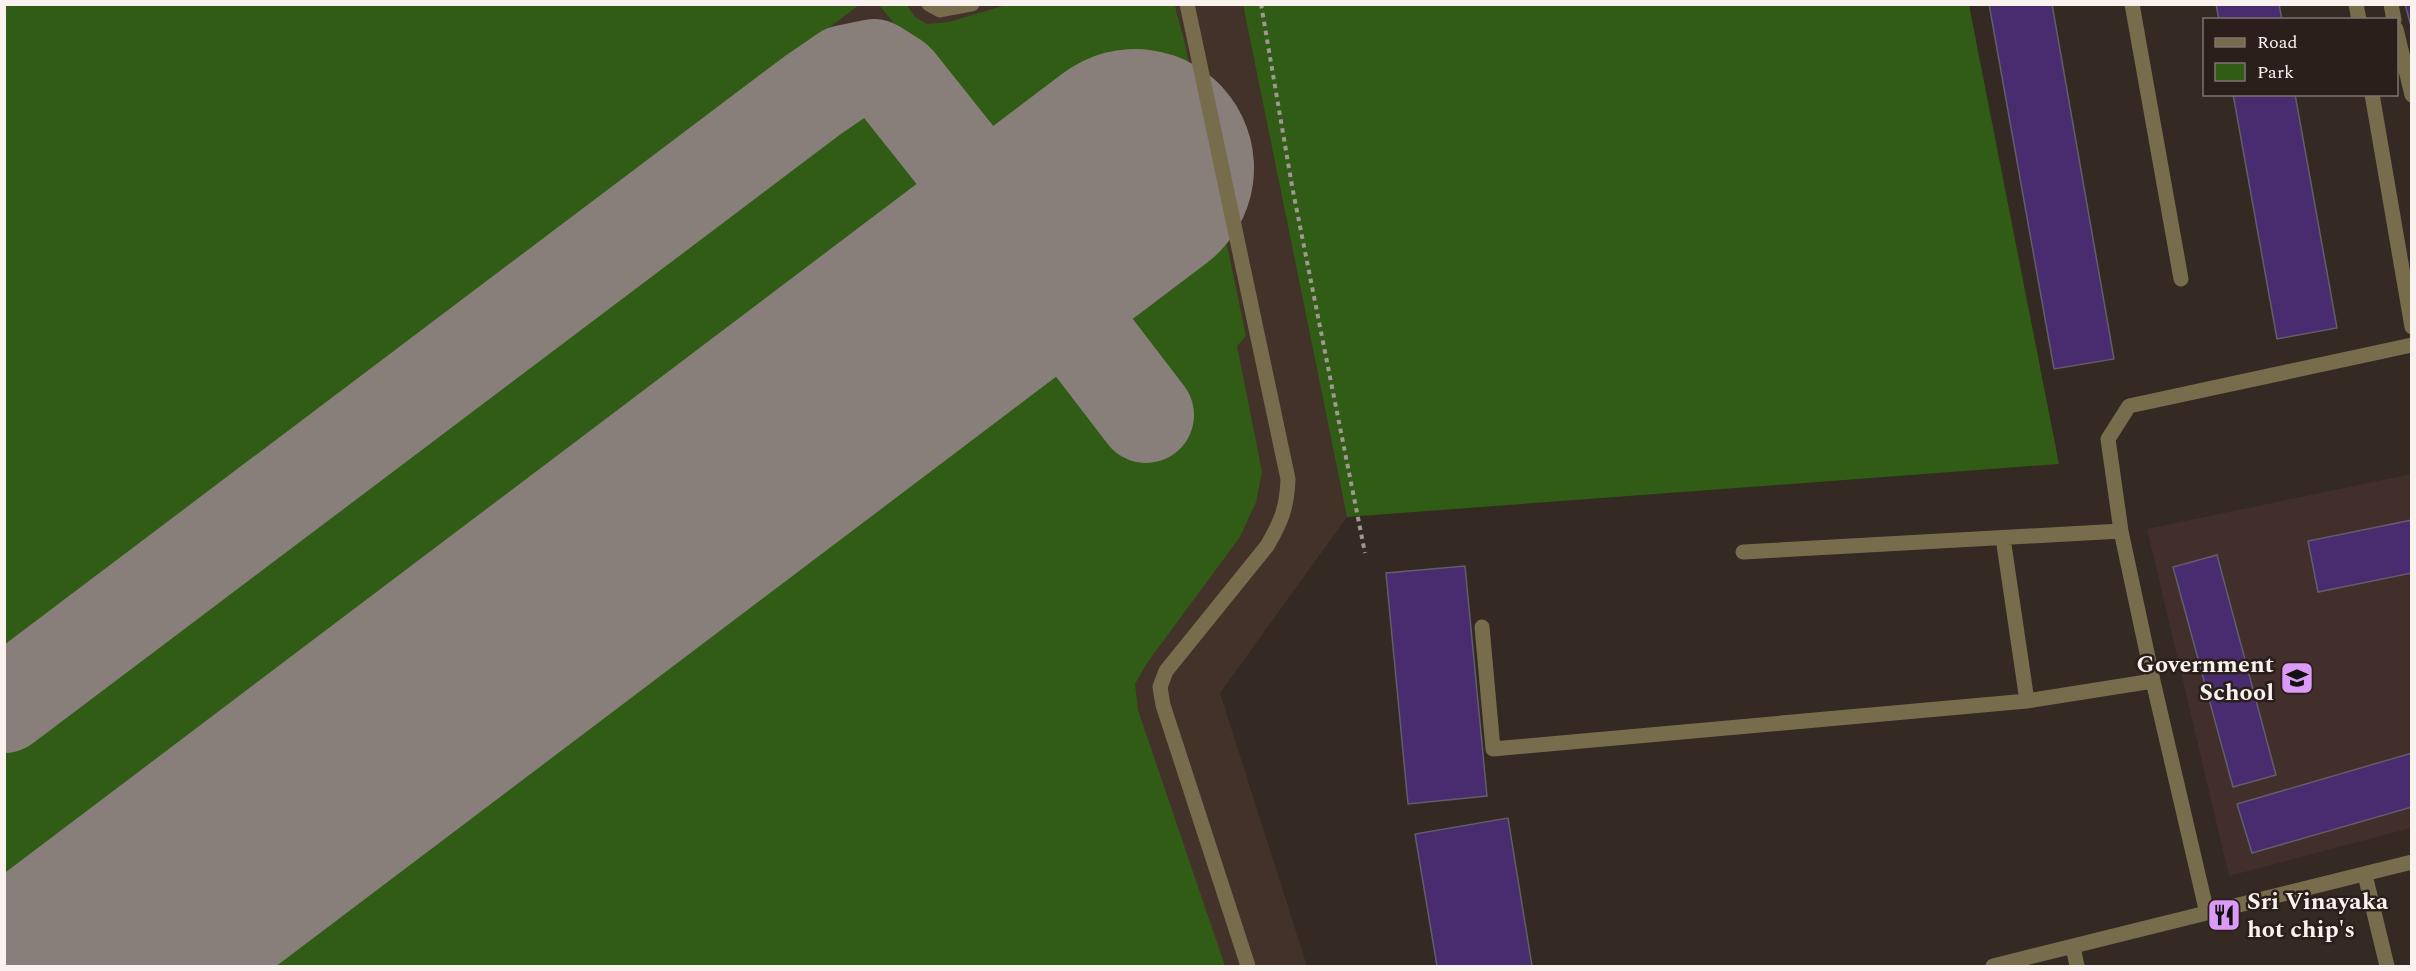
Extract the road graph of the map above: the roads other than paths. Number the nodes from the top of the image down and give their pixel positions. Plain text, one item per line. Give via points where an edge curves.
1 (929, 4) edge
2 (972, 4) edge
3 (1187, 4) edge
4 (2132, 4) edge
5 (2398, 33) edge
6 (2412, 95) edge
7 (2372, 96) edge
8 (2181, 279) dead end
9 (2412, 327) edge
10 (2412, 345) edge
11 (2121, 531) junction
12 (2003, 538) junction
13 (1743, 552) dead end
14 (1482, 627) dead end
15 (2153, 681) junction
16 (2027, 701) junction
17 (2412, 862) edge
18 (2365, 874) junction
19 (2207, 913) junction
20 (2073, 947) junction
21 (1248, 966) edge
22 (1993, 966) edge
23 (2077, 966) edge
24 (2387, 966) edge

1 - 2 street via 940,10
3 - 21 street via 1288,479 1287,503 1267,546 1166,671 1160,687
4 - 8 street
5 - 6 street
7 - 9 street
10 - 11 street via 2128,406 2108,439
11 - 12 street
11 - 15 street
12 - 13 street
12 - 16 street
14 - 16 street via 1493,749
15 - 16 street
15 - 19 street
17 - 18 street
18 - 19 street
18 - 24 street
19 - 20 street
20 - 22 street
20 - 23 street

